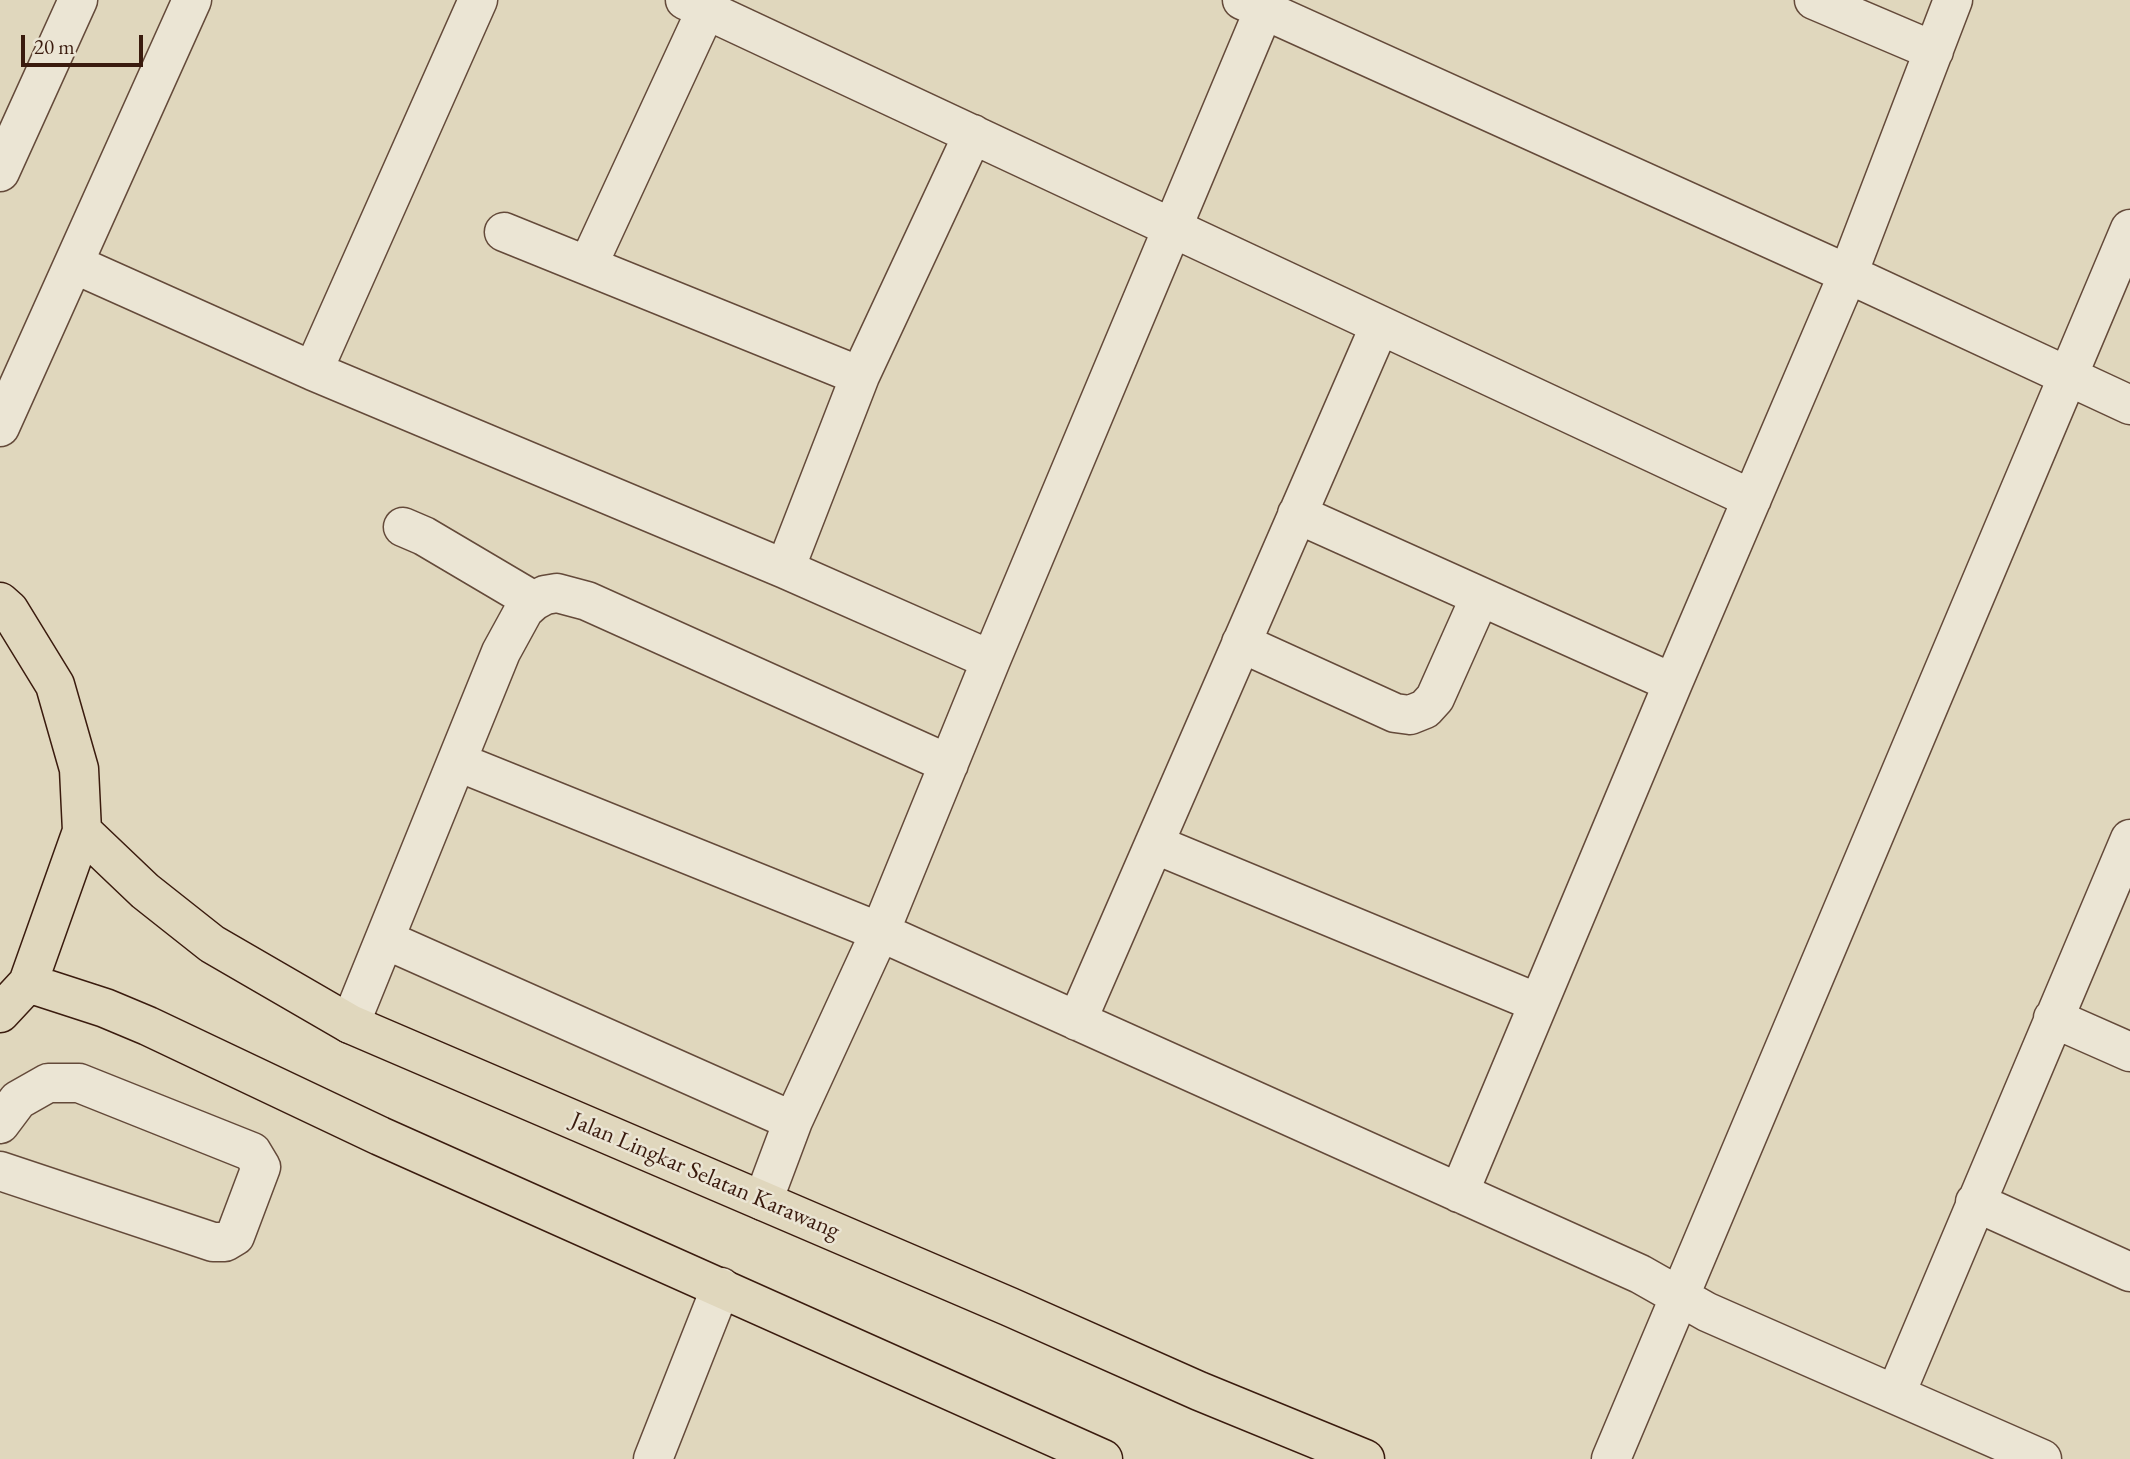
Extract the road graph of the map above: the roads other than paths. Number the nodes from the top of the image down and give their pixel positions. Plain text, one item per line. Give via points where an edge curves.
1 (78, 0) edge
2 (192, 0) edge
3 (478, 0) edge
4 (1814, 0) edge
5 (1953, 0) edge
6 (1258, 4) edge
7 (696, 5) edge
8 (1934, 51) junction
9 (973, 134) junction
10 (0, 172) edge
11 (1173, 228) junction
12 (2130, 229) edge
13 (504, 232) dead end
14 (74, 264) junction
15 (588, 265) junction
16 (1848, 274) junction
17 (1380, 325) junction
18 (313, 371) junction
19 (860, 376) junction
20 (2068, 376) junction
21 (2130, 405) edge
22 (0, 427) edge
23 (1752, 499) junction
24 (1297, 514) junction
25 (403, 527) dead end
26 (785, 569) junction
27 (1480, 597) junction
28 (534, 601) junction
29 (0, 602) edge
30 (1241, 643) junction
31 (991, 660) junction
32 (1672, 683) junction
33 (458, 762) junction
34 (949, 764) junction
35 (82, 831) junction
36 (2130, 839) edge
37 (1154, 844) junction
38 (2119, 894) edge
39 (880, 932) junction
40 (386, 940) junction
41 (29, 983) junction
42 (1538, 1003) junction
43 (0, 1013) edge
44 (2053, 1018) junction
45 (1077, 1021) junction
46 (351, 1024) junction
47 (2130, 1052) edge
48 (793, 1121) junction
49 (0, 1124) edge
50 (0, 1171) edge
51 (1459, 1192) junction
52 (763, 1201) junction
53 (1975, 1202) junction
54 (2130, 1272) edge
55 (721, 1287) junction
56 (1680, 1297) junction
57 (1896, 1393) junction
58 (653, 1459) edge
59 (1103, 1459) edge
60 (1365, 1459) edge
61 (1611, 1459) edge
62 (2042, 1459) edge

1 - 10 street
2 - 14 street
3 - 18 street
4 - 8 street
5 - 8 street
6 - 11 street
6 - 16 street
7 - 9 street
7 - 15 street
8 - 16 street
9 - 11 street
9 - 19 street
11 - 17 street
11 - 31 street
12 - 20 street
13 - 15 street
14 - 18 street
14 - 22 street
15 - 19 street
16 - 20 street
16 - 23 street
17 - 23 street
17 - 24 street
18 - 26 street
19 - 26 street
20 - 21 street
20 - 56 street
23 - 32 street
24 - 27 street
24 - 30 street
25 - 28 street
26 - 31 street
27 - 30 street via 1435,698 1410,715 1395,713
27 - 32 street
28 - 33 street via 524,610 501,652
28 - 34 street via 557,593 587,601
29 - 35 main road via 55,685 79,769
30 - 37 street
31 - 34 street
32 - 42 street
33 - 39 street
33 - 40 street
34 - 39 street
35 - 41 main road
35 - 46 main road, Jalan Lingkar Selatan Karawang via 145,891 212,944
36 - 38 street
37 - 42 street
37 - 45 street
38 - 44 street
39 - 45 street
39 - 48 street
40 - 46 street
40 - 48 street
41 - 43 main road
41 - 55 main road via 148,1026 380,1136
42 - 51 street
44 - 47 street
44 - 53 street
45 - 51 street
46 - 52 main road, Jalan Lingkar Selatan Karawang
48 - 52 street
49 - 50 street via 18,1100 48,1083 79,1083 252,1152 261,1167 235,1236 225,1242 213,1242
51 - 56 street via 1640,1274
52 - 60 main road, Jalan Lingkar Selatan Karawang
53 - 54 street
53 - 57 street
55 - 58 street
55 - 59 main road
56 - 57 street
56 - 61 street
57 - 62 street

